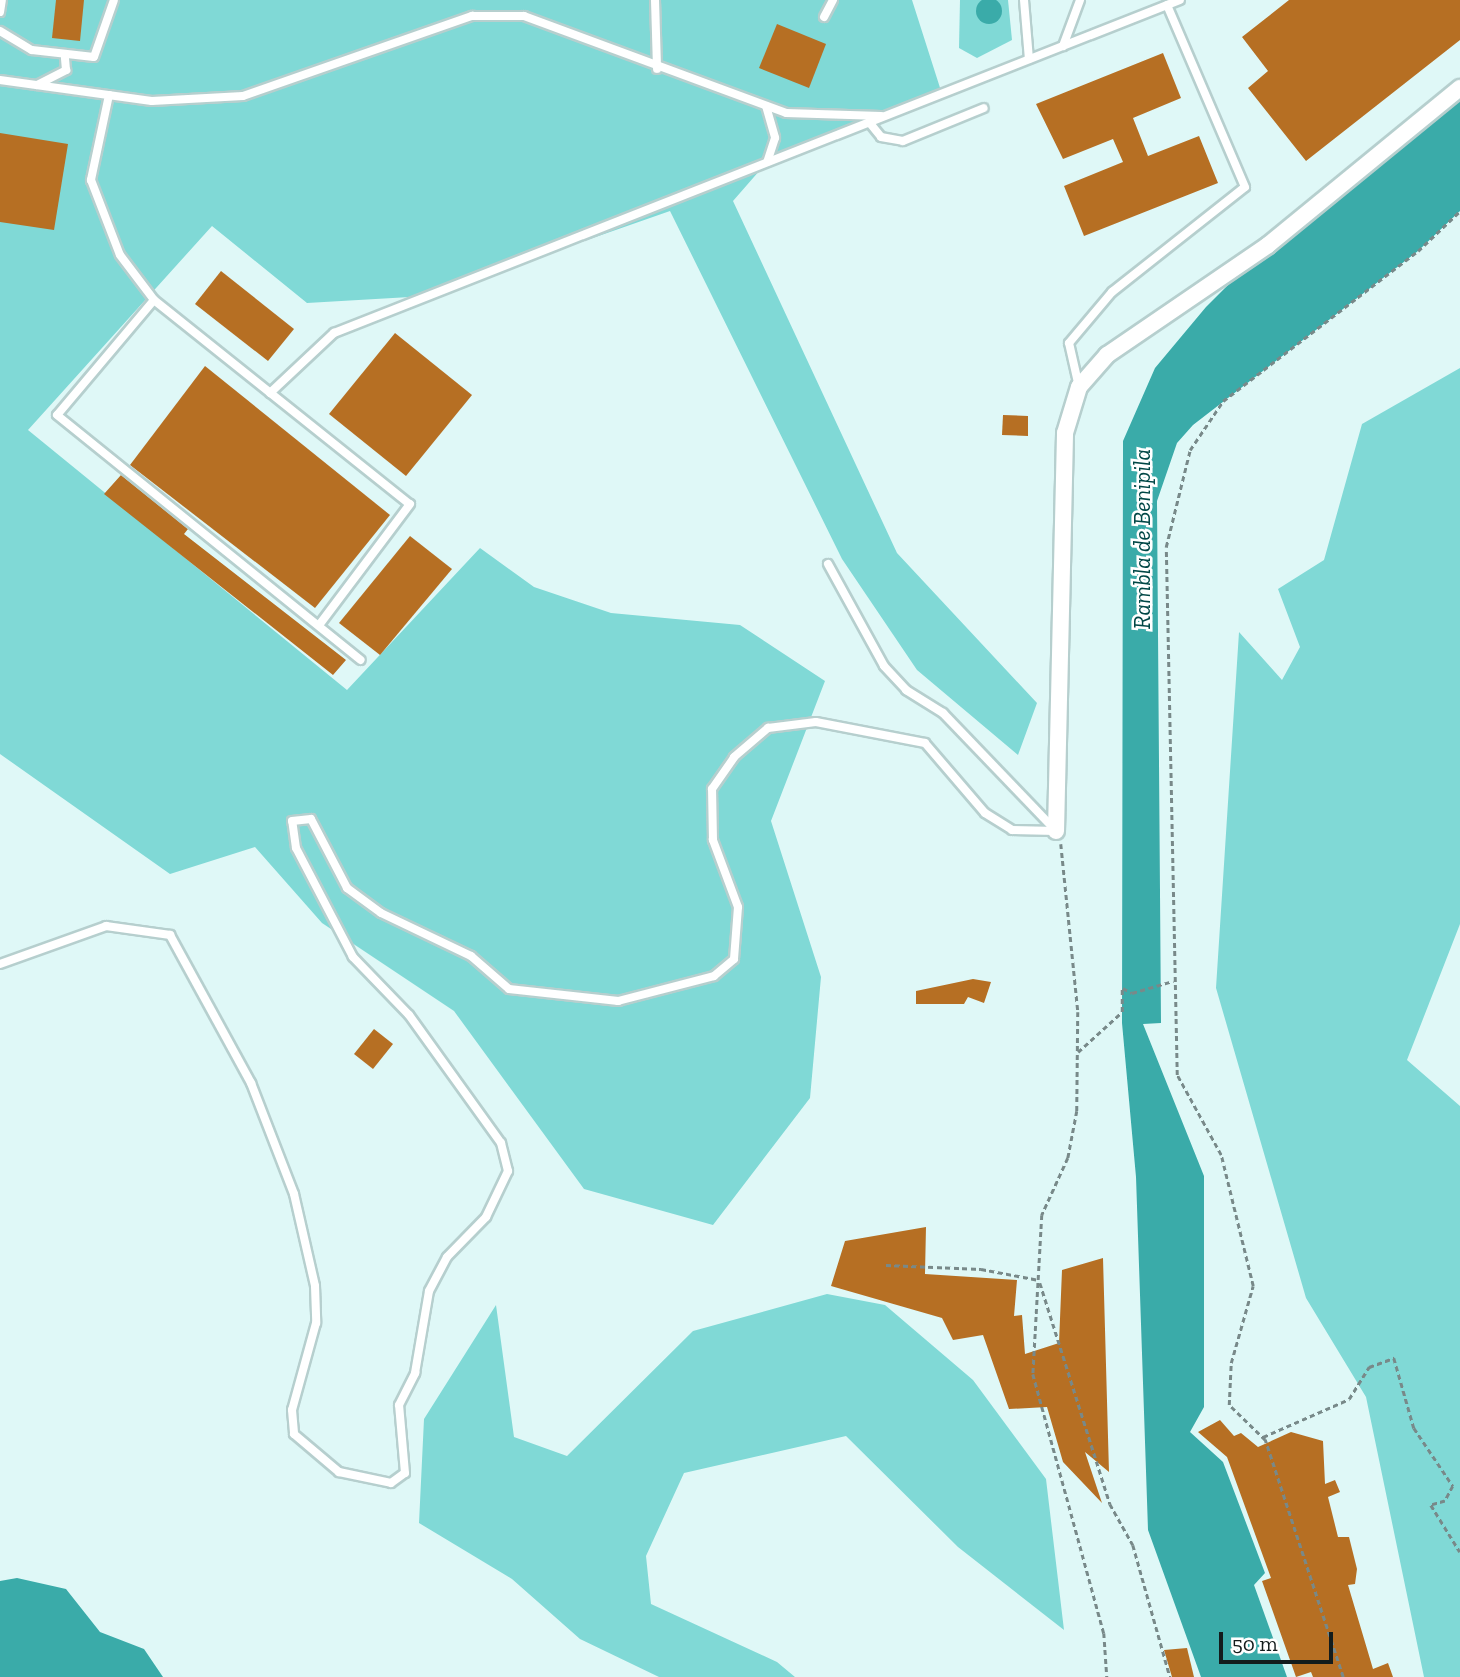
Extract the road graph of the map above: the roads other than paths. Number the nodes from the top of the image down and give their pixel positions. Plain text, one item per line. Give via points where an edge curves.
1 (2, 0) edge
2 (114, 0) edge
3 (656, 0) edge
4 (833, 0) edge
5 (1024, 0) edge
6 (1080, 0) edge
7 (1180, 0) edge
8 (1167, 5) junction
9 (0, 12) edge
10 (824, 17) dead end
11 (0, 31) edge
12 (1063, 46) junction
13 (65, 58) junction
14 (1029, 59) junction
15 (657, 69) junction
16 (0, 80) edge
17 (37, 85) junction
18 (1460, 88) edge
19 (109, 95) junction
20 (766, 106) junction
21 (984, 108) dead end
22 (885, 116) junction
23 (869, 122) junction
24 (767, 162) junction
25 (154, 300) junction
26 (1079, 387) junction
27 (270, 393) junction
28 (828, 564) dead end
29 (319, 625) junction
30 (361, 660) dead end
31 (1056, 831) junction
32 (0, 964) edge

1 - 9 lane
2 - 13 lane via 94,57
3 - 15 lane
4 - 10 lane
5 - 14 lane
6 - 12 lane
7 - 8 lane
8 - 12 lane
8 - 26 lane via 1245,187 1112,292 1069,343
11 - 13 lane via 32,50
12 - 14 lane
13 - 17 lane via 66,70
14 - 22 lane
15 - 19 lane via 524,16 472,16 243,96 152,101
15 - 20 lane
16 - 17 lane
17 - 19 lane
18 - 26 street via 1268,245 1107,355
19 - 25 lane via 91,180 120,255
20 - 22 lane
20 - 24 lane via 775,138
21 - 23 lane via 903,141 881,137
22 - 23 lane
23 - 24 lane
24 - 27 lane via 334,333
25 - 27 lane
25 - 29 lane via 57,415
26 - 31 street via 1065,433
27 - 29 lane via 410,504
28 - 31 lane via 884,666 906,690 943,713
29 - 30 lane
31 - 32 lane via 1012,830 985,813 925,743 816,722 768,728 734,757 712,789 713,840 738,907 734,959 714,976 618,1001 509,989 471,956 392,918 347,888 311,819 292,821 296,848 353,957 409,1015 501,1143 508,1171 486,1217 447,1256 429,1291 415,1373 399,1405 405,1473 390,1483 339,1472 294,1434 292,1410 316,1323 315,1286 294,1194 251,1083 170,935 106,926

